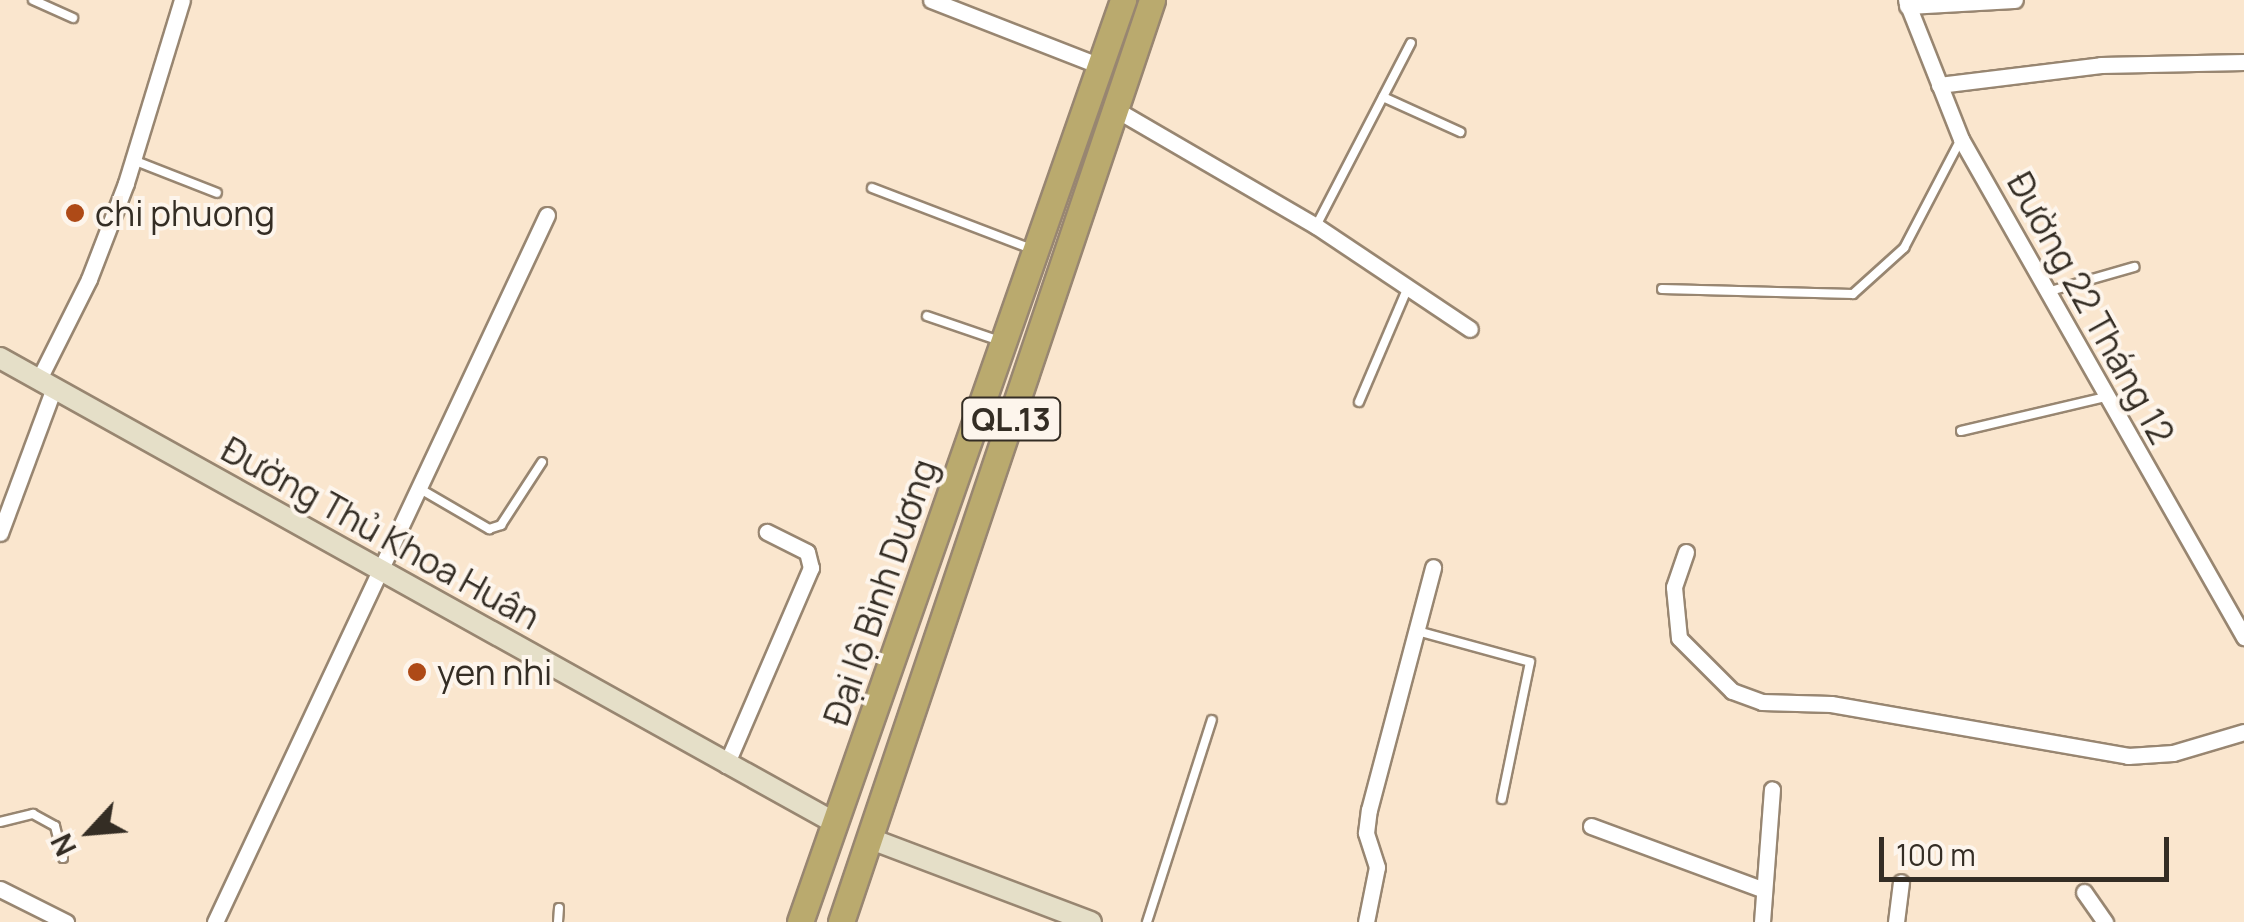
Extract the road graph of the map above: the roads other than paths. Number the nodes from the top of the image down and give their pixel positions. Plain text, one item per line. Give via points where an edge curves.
1 (34, 0) edge
2 (182, 0) edge
3 (931, 0) edge
4 (1123, 0) edge
5 (1152, 0) edge
6 (2015, 0) edge
7 (1906, 3) edge
8 (73, 18) dead end
9 (1411, 43) dead end
10 (2244, 62) edge
11 (1100, 66) junction
12 (1938, 85) junction
13 (1383, 97) junction
14 (1115, 109) junction
15 (1460, 132) dead end
16 (1962, 139) junction
17 (133, 160) junction
18 (872, 188) dead end
19 (216, 193) dead end
20 (547, 215) dead end
21 (1316, 226) junction
22 (1036, 250) junction
23 (2134, 267) dead end
24 (1408, 287) junction
25 (1662, 289) dead end
26 (2047, 292) junction
27 (927, 316) dead end
28 (1470, 329) dead end
29 (1004, 343) junction
30 (0, 358) edge
31 (47, 383) junction
32 (2106, 397) junction
33 (1359, 402) dead end
34 (1961, 431) dead end
35 (542, 462) dead end
36 (422, 490) junction
37 (766, 532) dead end
38 (0, 533) edge
39 (1686, 552) dead end
40 (1433, 567) dead end
41 (385, 571) junction
42 (1417, 631) junction
43 (2244, 637) edge
44 (1212, 720) dead end
45 (2244, 732) edge
46 (726, 765) junction
47 (1772, 789) dead end
48 (1502, 799) dead end
49 (0, 822) edge
50 (835, 823) junction
51 (1591, 826) dead end
52 (871, 839) junction
53 (62, 858) dead end
54 (1901, 882) dead end
55 (0, 889) edge
56 (1764, 890) junction
57 (2084, 892) dead end
58 (559, 908) dead end
59 (66, 922) edge
60 (214, 922) edge
61 (558, 922) edge
62 (800, 922) edge
63 (842, 922) edge
64 (1091, 922) edge
65 (1147, 922) edge
66 (1366, 922) edge
67 (1762, 922) edge
68 (1896, 922) edge
69 (2105, 922) edge

1 - 8 lane
2 - 17 street
3 - 11 street
4 - 11 highway, Đại lộ Bình Dương / QL.13
5 - 14 highway, Đại lộ Bình Dương / QL.13
6 - 7 street
7 - 12 street, Đường 22 Tháng 12
9 - 13 lane
10 - 12 street via 2101,65
11 - 22 highway, Đại lộ Bình Dương / QL.13
12 - 16 street, Đường 22 Tháng 12
13 - 15 lane
13 - 21 lane
14 - 21 street
14 - 52 highway, Đại lộ Bình Dương / QL.13
16 - 25 lane via 1904,248 1853,294
16 - 26 street, Đường 22 Tháng 12
17 - 19 lane
17 - 31 street
18 - 22 lane
20 - 36 street
21 - 24 street
22 - 29 highway, Đại lộ Bình Dương / QL.13
23 - 26 lane
24 - 28 street
24 - 33 lane
26 - 32 street, Đường 22 Tháng 12
27 - 29 lane
29 - 50 highway, Đại lộ Bình Dương / QL.13
30 - 31 main road, Đường Thủ Khoa Huân
31 - 38 street
31 - 41 main road, Đường Thủ Khoa Huân
32 - 34 lane
32 - 43 street, Đường 22 Tháng 12
35 - 36 lane via 501,525 489,530
36 - 41 street
37 - 46 street via 808,552 812,568
39 - 45 street via 1674,587 1678,638 1732,691 1762,702 1831,704 2128,756 2173,752
40 - 42 street
41 - 46 main road, Đường Thủ Khoa Huân
41 - 60 street
42 - 48 lane via 1530,662
42 - 66 street via 1370,810 1366,833 1376,868
44 - 65 lane
46 - 50 main road, Đường Thủ Khoa Huân
47 - 56 street
49 - 53 lane via 34,814 54,826
50 - 52 highway
50 - 62 highway, Đại lộ Bình Dương / QL.13
51 - 56 street
52 - 63 highway, Đại lộ Bình Dương / QL.13
52 - 64 main road
54 - 68 street
55 - 59 street
56 - 67 street
57 - 69 street via 2100,906
58 - 61 lane

